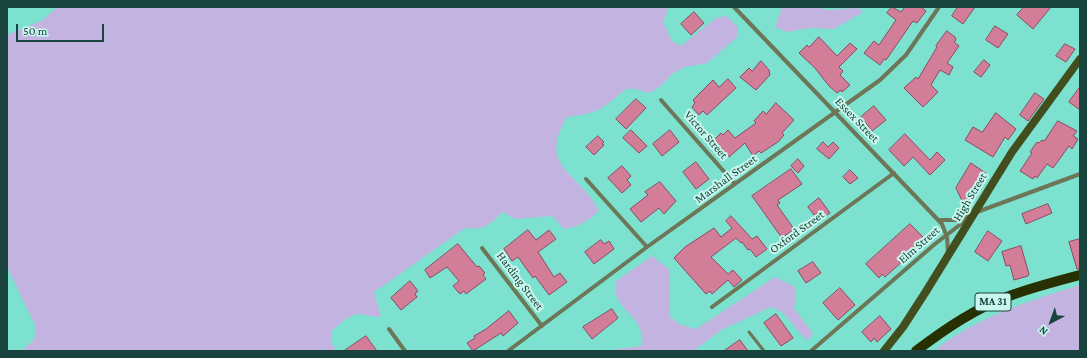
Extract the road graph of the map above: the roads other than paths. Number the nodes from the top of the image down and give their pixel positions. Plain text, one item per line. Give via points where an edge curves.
1 (734, 7) edge
2 (939, 7) edge
3 (1080, 59) edge
4 (662, 100) dead end
5 (836, 112) junction
6 (894, 173) junction
7 (1080, 174) edge
8 (586, 179) dead end
9 (735, 184) junction
10 (975, 212) junction
11 (938, 219) junction
12 (947, 234) junction
13 (647, 247) junction
14 (482, 248) dead end
15 (948, 257) junction
16 (1080, 275) edge
17 (712, 307) dead end
18 (542, 326) junction
19 (389, 329) dead end
20 (749, 332) dead end
21 (405, 351) edge
22 (508, 351) edge
23 (764, 351) edge
24 (811, 351) edge
25 (884, 351) edge
26 (916, 351) edge

1 - 5 street, Essex Street
2 - 5 street, Marshall Street via 921,35 894,68
3 - 10 main road, High Street via 1012,152
4 - 9 street, Victor Street
5 - 6 street, Essex Street
5 - 9 street, Marshall Street
6 - 11 street, Essex Street
6 - 17 street, Oxford Street
7 - 10 street, Elm Street
8 - 13 street
9 - 13 street, Marshall Street
10 - 11 street via 956,220
10 - 12 street, Elm Street
10 - 15 main road, High Street
11 - 12 street, Essex Street
12 - 15 street
12 - 24 street, Elm Street
13 - 18 street, Marshall Street
14 - 18 street, Harding Street
15 - 25 main road, High Street via 903,327
16 - 26 main road, MA 31 via 996,301 957,322
18 - 22 street, Marshall Street
19 - 21 street
20 - 23 lane

